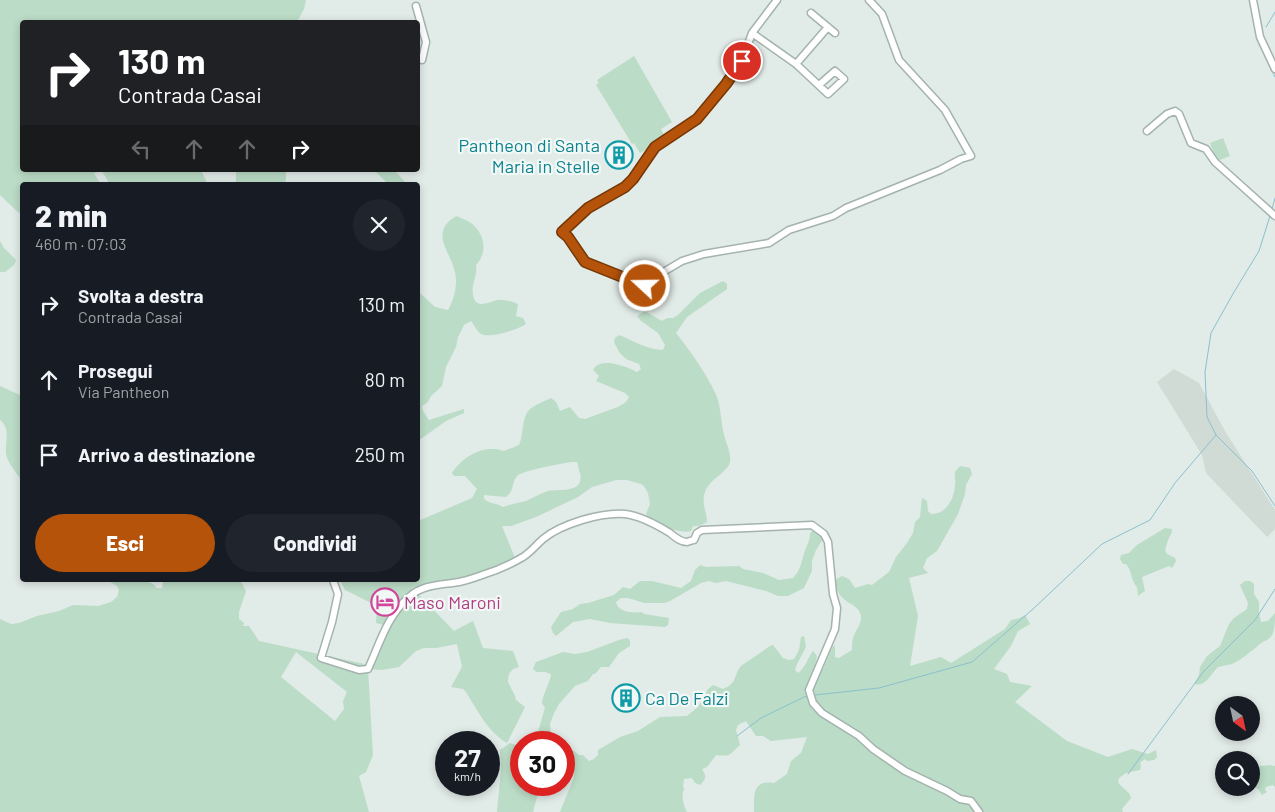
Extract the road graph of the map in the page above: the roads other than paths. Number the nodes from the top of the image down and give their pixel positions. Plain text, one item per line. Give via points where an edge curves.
1 (777, 0) edge
2 (869, 0) edge
3 (1253, 0) edge
4 (416, 6) dead end
5 (811, 13) dead end
6 (420, 20) edge
7 (420, 20) edge
8 (828, 27) junction
9 (752, 33) junction
10 (835, 33) dead end
11 (422, 60) dead end
12 (796, 64) junction
13 (1275, 69) edge
14 (819, 85) dead end
15 (1147, 132) dead end
16 (1275, 216) edge
17 (334, 582) edge
18 (979, 812) edge

1 - 9 street
2 - 9 street via 882,14 899,60 946,110 971,156 833,216 789,230 774,241 682,261 645,286 585,262 562,232 588,208 625,187 655,147 697,119 742,61
3 - 13 street via 1260,37
4 - 7 street
5 - 8 street
6 - 11 street via 426,42
8 - 10 street
8 - 12 street
9 - 12 street
12 - 14 street
15 - 16 street via 1175,111 1191,143 1206,149 1215,162
17 - 18 street via 338,594 321,658 359,670 368,669 384,630 410,596 421,589 497,570 528,554 554,532 579,522 609,514 626,514 644,519 687,542 694,540 702,530 812,525 824,534 828,542 836,608 835,628 809,690 813,702 822,713 905,771 960,799 971,801

